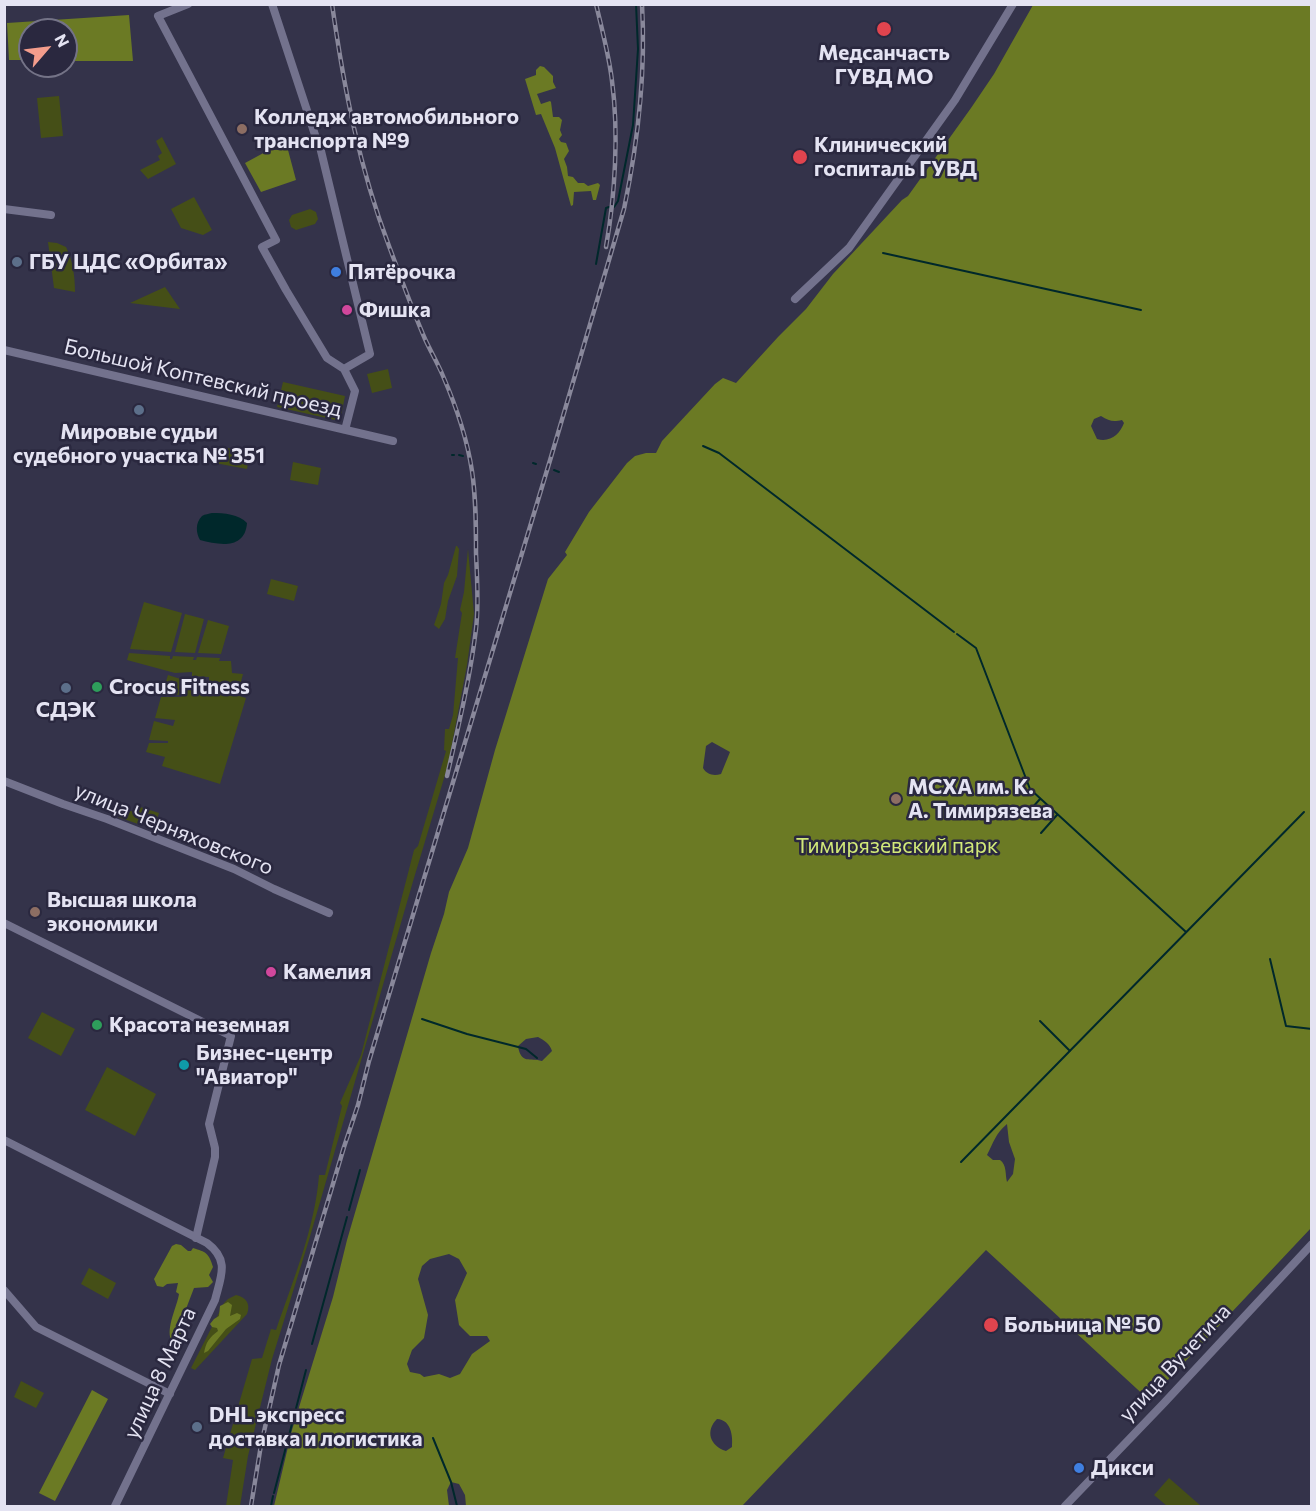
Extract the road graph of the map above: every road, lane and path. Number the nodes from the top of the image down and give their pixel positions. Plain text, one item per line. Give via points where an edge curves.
1 (188, 4) edge
2 (272, 4) edge
3 (1013, 4) edge
4 (4, 209) edge
5 (51, 215) dead end
6 (795, 298) dead end
7 (4, 350) edge
8 (344, 369) junction
9 (345, 430) junction
10 (393, 441) dead end
11 (4, 781) edge
12 (329, 913) dead end
13 (4, 923) edge
14 (4, 1140) edge
15 (196, 1238) junction
16 (1311, 1244) edge
17 (4, 1290) edge
18 (170, 1394) junction
19 (115, 1506) edge
20 (1065, 1506) edge

1 - 8 street via 158,16 276,240 262,247 327,358
2 - 8 street via 320,149 370,354
3 - 6 street via 955,100 849,248
4 - 5 street
7 - 9 street, Большой Коптевский проезд
8 - 9 street via 356,391
9 - 10 street, Большой Коптевский проезд
11 - 12 street, улица Черняховского via 234,869
13 - 15 street via 231,1036 209,1124 215,1158
14 - 15 street
15 - 18 street, улица 8 Марта via 217,1252 222,1269 214,1300
16 - 20 street, улица Вучетича
17 - 18 street via 36,1327
18 - 19 street, улица 8 Марта

